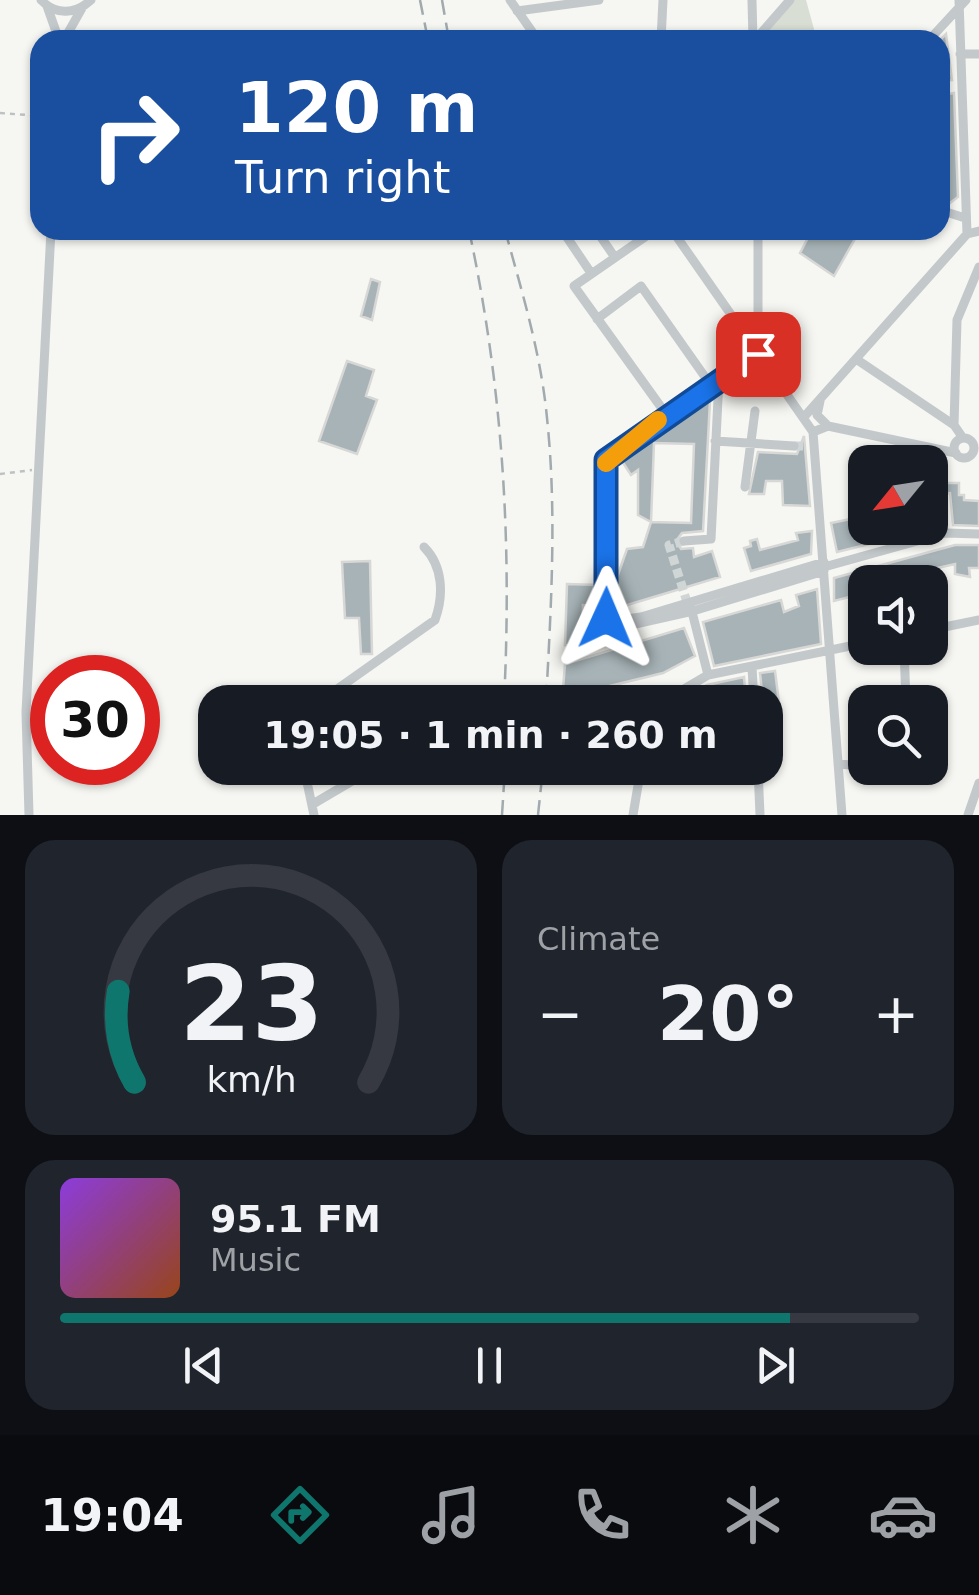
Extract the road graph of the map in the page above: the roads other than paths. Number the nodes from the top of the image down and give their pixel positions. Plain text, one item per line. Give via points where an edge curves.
1 (510, 0) edge
2 (524, 0) edge
3 (600, 0) edge
4 (663, 0) edge
5 (752, 0) edge
6 (790, 0) edge
7 (44, 3) edge
8 (962, 3) edge
9 (87, 4) edge
10 (518, 11) junction
11 (57, 30) edge
12 (69, 30) edge
13 (531, 30) edge
14 (662, 30) edge
15 (754, 30) edge
16 (763, 30) edge
17 (938, 30) edge
18 (960, 54) junction
19 (979, 54) edge
20 (950, 213) edge
21 (965, 218) junction
22 (979, 231) edge
23 (967, 234) junction
24 (50, 240) edge
25 (569, 240) edge
26 (603, 240) edge
27 (639, 240) edge
28 (679, 240) edge
29 (758, 240) edge
30 (614, 256) junction
31 (979, 267) edge
32 (591, 273) junction
33 (974, 294) edge
34 (596, 318) junction
35 (758, 354) junction
36 (856, 360) junction
37 (714, 381) junction
38 (821, 398) junction
39 (755, 411) dead end
40 (666, 414) junction
41 (804, 417) junction
42 (954, 425) junction
43 (828, 426) junction
44 (812, 432) junction
45 (963, 438) junction
46 (715, 442) junction
47 (748, 444) junction
48 (804, 446) junction
49 (956, 453) junction
50 (975, 455) edge
51 (745, 487) dead end
52 (979, 534) edge
53 (684, 541) tunnel mouth
54 (424, 547) dead end
55 (824, 567) junction
56 (690, 606) junction
57 (979, 620) edge
58 (948, 626) edge
59 (848, 646) edge
60 (830, 650) junction
61 (752, 667) junction
62 (708, 675) junction
63 (343, 685) edge
64 (691, 685) edge
65 (753, 685) edge
66 (838, 764) junction
67 (848, 765) edge
68 (979, 783) edge
69 (349, 785) edge
70 (639, 785) edge
71 (759, 785) edge
72 (313, 809) edge
73 (30, 815) edge
74 (634, 815) edge
75 (760, 815) edge
76 (842, 815) edge
77 (968, 815) edge

1 - 10 street
2 - 10 street
3 - 10 street
4 - 14 street
5 - 15 street
6 - 16 street
7 - 9 street via 58,11
7 - 11 street
8 - 17 street
8 - 18 street
9 - 12 street
10 - 13 street
18 - 19 street
18 - 21 street
20 - 21 street
21 - 23 street
22 - 23 street
23 - 36 street
24 - 73 street via 26,712
25 - 32 street
26 - 30 street
27 - 30 street
28 - 35 street
29 - 35 street
30 - 32 street
31 - 33 street
32 - 34 street via 574,286
33 - 42 street via 956,320
34 - 37 street via 641,286
34 - 40 street
35 - 37 street
35 - 41 street
36 - 38 street
36 - 42 street
37 - 40 street
37 - 46 street
38 - 41 street
38 - 43 street via 818,415
39 - 47 street
40 - 56 street via 606,460 611,623
41 - 44 street
42 - 45 street
43 - 44 street
43 - 49 street
44 - 48 street
45 - 49 street
45 - 50 street
46 - 47 street
46 - 53 street via 711,539
47 - 48 street
47 - 51 street
48 - 55 street
49 - 50 street
52 - 55 street via 946,533
54 - 63 street via 438,570 435,620
55 - 56 street
55 - 60 street
56 - 62 street
57 - 58 street
59 - 60 street
60 - 61 street
60 - 66 street
61 - 62 street
61 - 65 street
62 - 64 street
66 - 67 street
66 - 76 street
68 - 77 street
69 - 72 street
70 - 74 street
71 - 75 street

